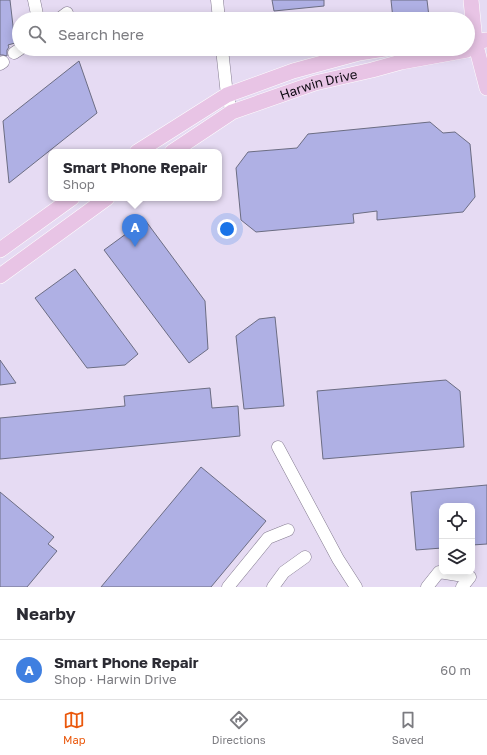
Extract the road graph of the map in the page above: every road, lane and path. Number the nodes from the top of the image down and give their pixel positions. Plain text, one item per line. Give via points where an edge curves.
1 (34, 0) edge
2 (217, 0) edge
3 (471, 0) edge
4 (37, 12) edge
5 (218, 12) edge
6 (473, 12) edge
7 (475, 27) edge
8 (477, 40) edge
9 (223, 56) edge
10 (348, 56) edge
11 (434, 56) edge
12 (487, 88) edge
13 (227, 95) junction
14 (232, 112) junction
15 (142, 149) edge
16 (176, 149) edge
17 (68, 201) edge
18 (102, 201) edge
19 (0, 250) edge
20 (2, 270) edge
21 (278, 447) dead end
22 (288, 530) dead end
23 (305, 557) dead end
24 (228, 587) edge
25 (273, 587) edge
26 (356, 587) edge
27 (427, 587) edge
28 (462, 587) edge

1 - 4 street
2 - 5 street
3 - 6 main road
7 - 8 main road
8 - 12 main road
9 - 13 street
10 - 13 main road, Harwin Drive via 293,71
11 - 14 main road, Harwin Drive via 315,83
13 - 14 street
13 - 15 main road, Harwin Drive
14 - 16 main road, Harwin Drive
17 - 19 main road
18 - 20 main road
21 - 26 street via 338,559
22 - 24 street via 268,538
23 - 25 street via 284,572
27 - 28 street via 439,572 470,577

